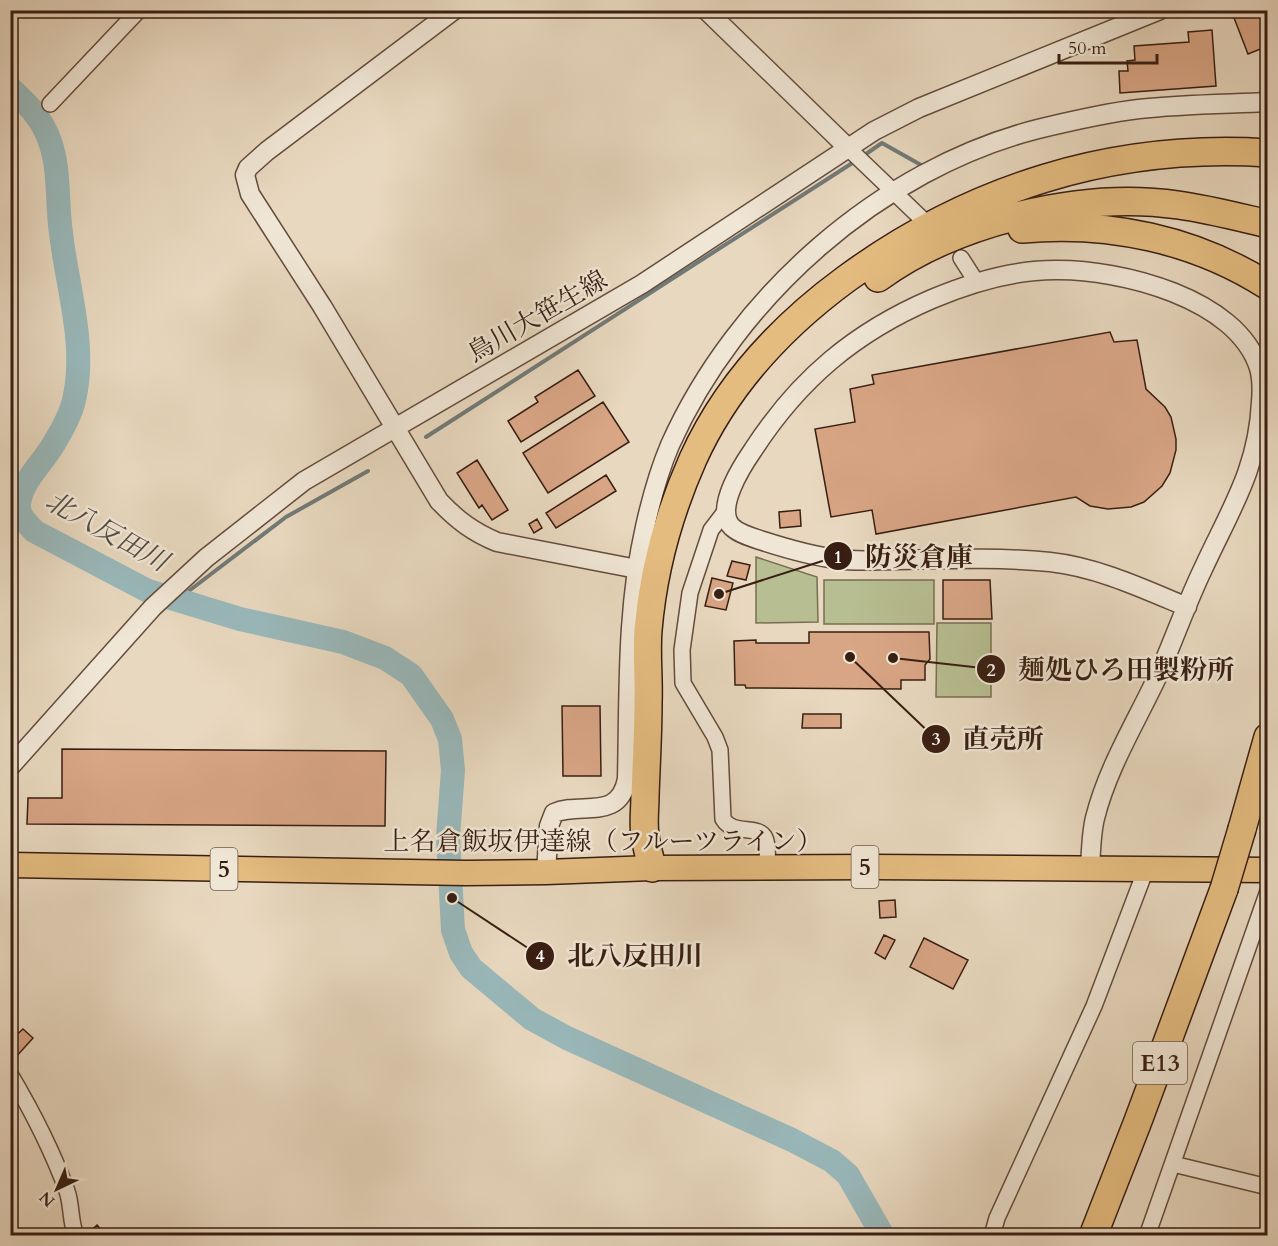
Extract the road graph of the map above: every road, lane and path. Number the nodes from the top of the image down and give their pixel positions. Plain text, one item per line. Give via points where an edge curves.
1 (139, 10) edge
2 (454, 10) edge
3 (706, 10) edge
4 (1160, 10) edge
5 (1268, 102) edge
6 (50, 104) dead end
7 (847, 147) junction
8 (1268, 153) edge
9 (894, 192) junction
10 (1268, 209) edge
11 (921, 218) dead end
12 (1268, 224) edge
13 (923, 251) junction
14 (875, 258) junction
15 (961, 258) dead end
16 (977, 283) junction
17 (1268, 286) edge
18 (396, 428) junction
19 (727, 509) junction
20 (637, 569) junction
21 (1187, 607) junction
22 (1268, 737) edge
23 (10, 767) edge
24 (10, 865) edge
25 (652, 868) junction
26 (767, 868) junction
27 (1090, 869) junction
28 (1146, 869) junction
29 (1268, 870) edge
30 (546, 872) junction
31 (1268, 891) edge
32 (10, 1074) edge
33 (1173, 1164) junction
34 (1268, 1187) edge
35 (76, 1236) edge
36 (992, 1236) edge
37 (1093, 1236) edge
38 (1147, 1236) edge

1 - 6 street
2 - 18 street via 267,151 245,175 257,206
3 - 7 street
4 - 7 street, 鳥川大笹生線 via 919,108
5 - 9 street via 1141,109 1037,129 964,155
7 - 9 street
7 - 18 street, 鳥川大笹生線 via 642,284
8 - 14 highway via 1166,154 1051,176 941,219
9 - 11 street
9 - 20 street via 807,256 760,306 719,360 669,447
10 - 14 highway via 1157,189 1068,192 964,218
12 - 13 highway via 1177,204 1098,203 1028,213
13 - 17 highway via 1015,230 1052,226 1091,228 1179,244 1212,256
13 - 25 highway via 855,294 782,358 723,436 706,471 678,549 667,611 663,658 663,829
14 - 25 highway via 793,322 746,374 711,424 676,503 659,561 648,629 644,833
15 - 16 street
16 - 19 street via 896,315 834,357 796,393 765,431 736,478
16 - 21 street via 1055,270 1130,280 1203,307 1225,321 1246,344 1260,370 1262,386 1254,456
18 - 20 street via 439,501 476,534 497,542
18 - 23 street, 鳥川大笹生線 via 304,482 206,558 153,607
19 - 21 street via 733,529 809,555 842,560 1050,562 1086,569
19 - 26 street via 711,530 690,593 682,650 683,683 720,750 723,819 732,828 764,835
20 - 30 street via 629,649 626,790 603,807 554,813 549,826
21 - 27 street via 1115,762 1094,820
22 - 37 highway, E13, bridge via 1224,889
24 - 30 main road, 上名倉飯坂伊達線（フルーツライン） / 5
25 - 26 main road, 上名倉飯坂伊達線（フルーツライン） / 5
25 - 30 main road, 上名倉飯坂伊達線（フルーツライン） / 5
26 - 27 main road, 上名倉飯坂伊達線（フルーツライン） / 5
27 - 28 main road, 上名倉飯坂伊達線（フルーツライン） / 5
28 - 29 main road, 上名倉飯坂伊達線（フルーツライン） / 5
28 - 36 street via 1094,1006
31 - 33 street
32 - 35 street via 62,1178
33 - 34 street
33 - 38 street

